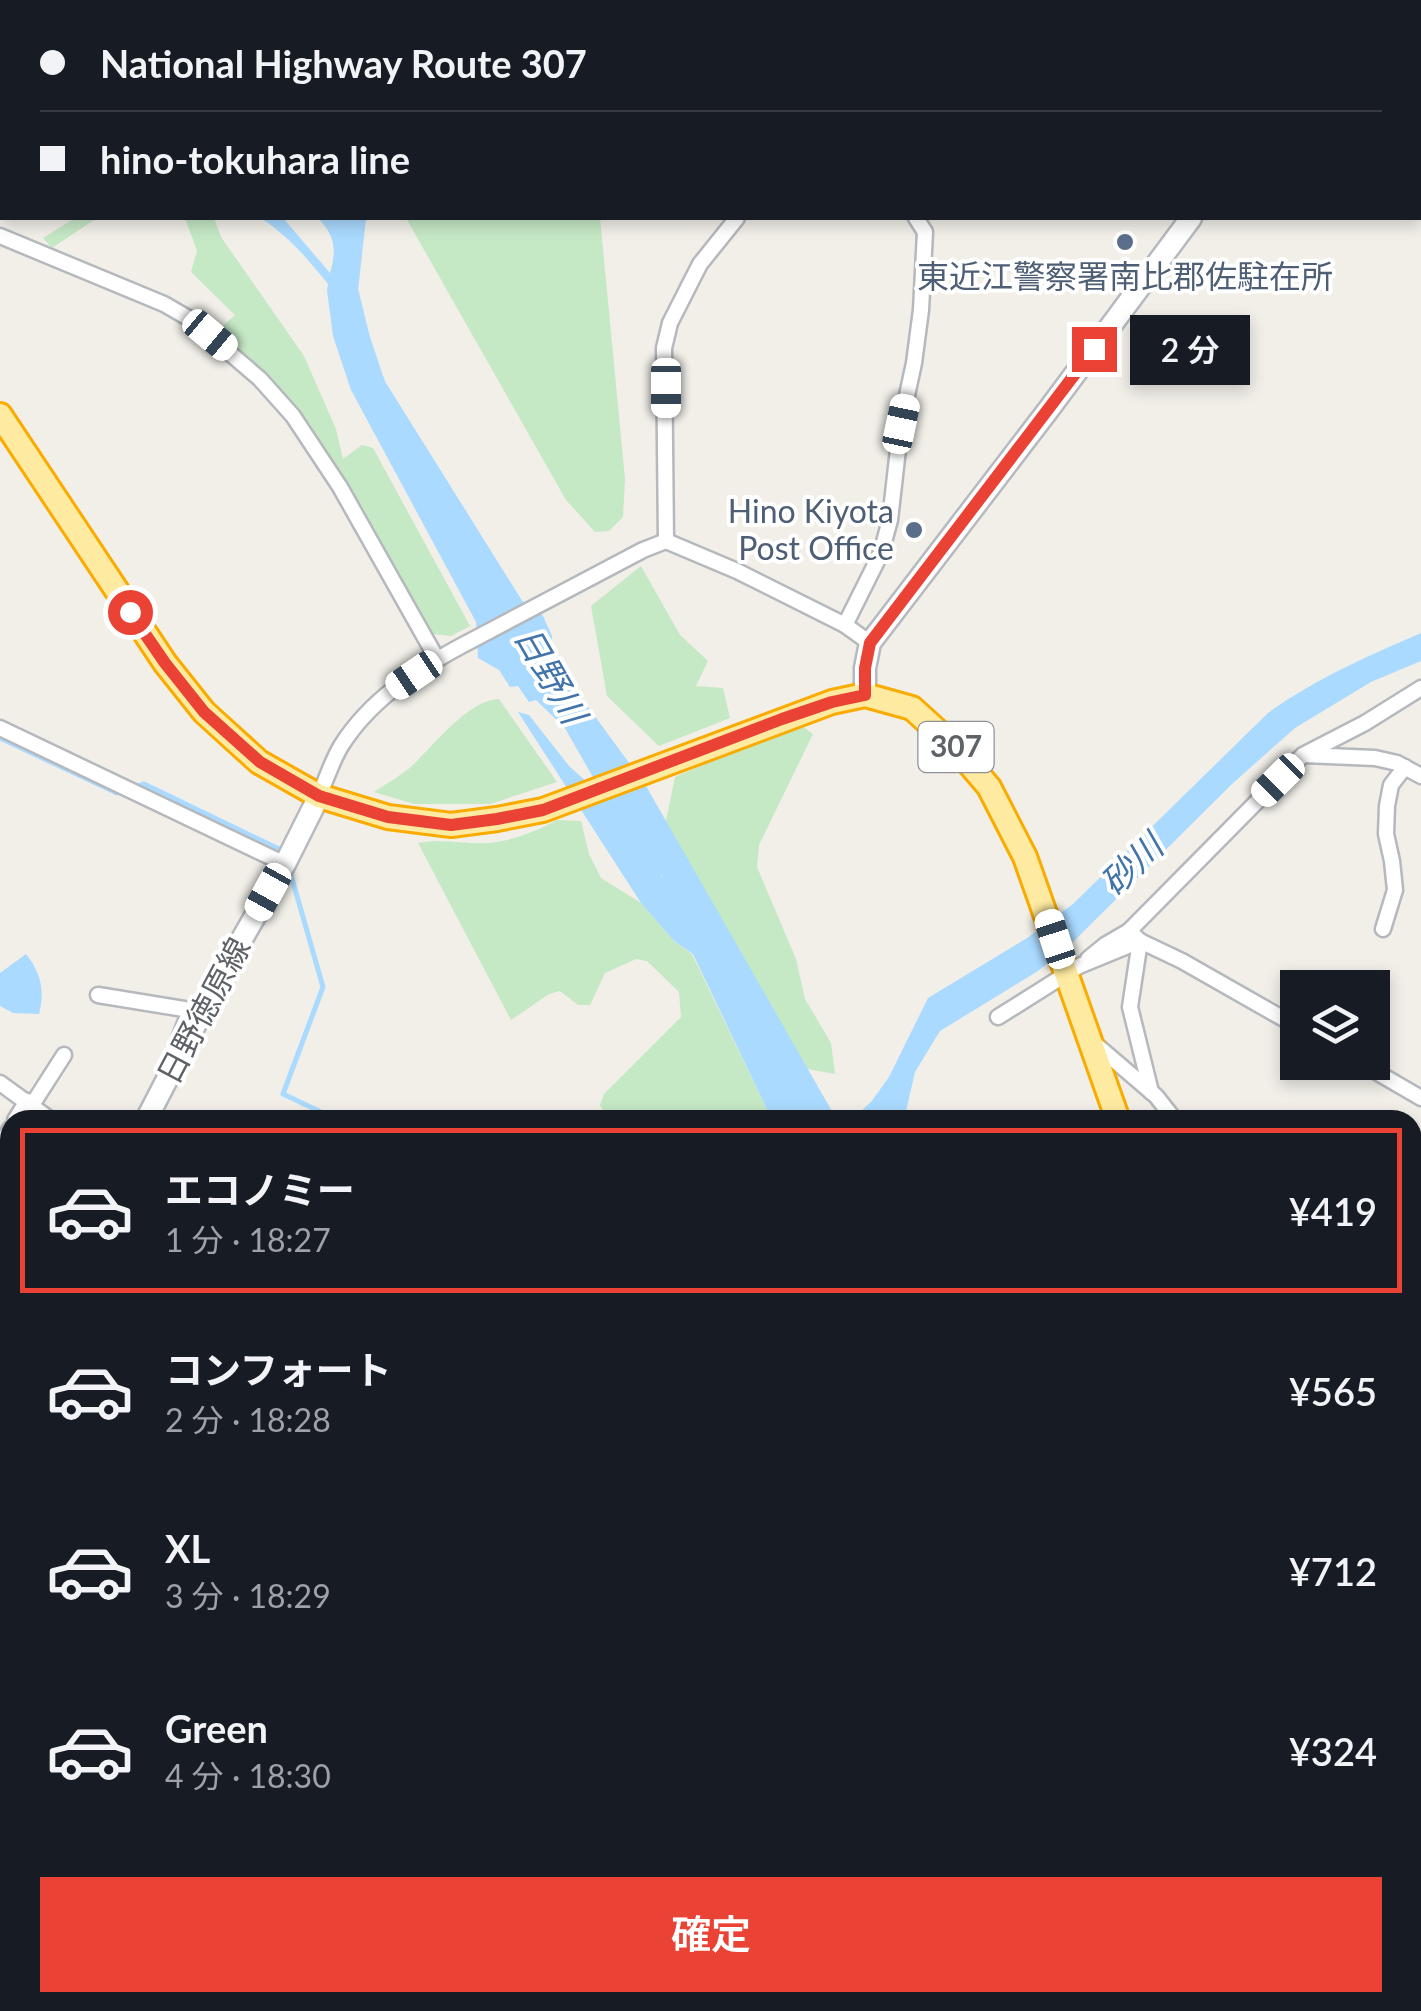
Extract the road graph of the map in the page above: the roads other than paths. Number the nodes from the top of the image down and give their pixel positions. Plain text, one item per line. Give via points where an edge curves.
1 (735, 220) edge
2 (917, 220) edge
3 (1190, 220) edge
4 (0, 236) edge
5 (0, 414) edge
6 (666, 541) junction
7 (845, 625) junction
8 (870, 643) junction
9 (437, 659) junction
10 (1421, 688) edge
11 (865, 695) junction
12 (0, 728) edge
13 (1303, 755) junction
14 (1405, 767) junction
15 (1421, 776) edge
16 (319, 796) junction
17 (284, 864) junction
18 (1383, 928) dead end
19 (1135, 936) junction
20 (1069, 966) junction
21 (98, 995) dead end
22 (998, 1017) dead end
23 (1280, 1017) edge
24 (1090, 1039) junction
25 (182, 1051) junction
26 (64, 1055) dead end
27 (1390, 1080) edge
28 (0, 1083) edge
29 (1150, 1092) junction
30 (1421, 1098) edge
31 (29, 1103) junction
32 (23, 1110) edge
33 (38, 1110) edge
34 (151, 1110) edge
35 (1115, 1110) edge
36 (1167, 1110) edge

1 - 6 street via 700,264 664,348
2 - 7 street via 925,232 921,310 890,520 882,553
3 - 8 main road
4 - 9 street via 164,304 260,380 340,486
5 - 16 highway via 204,712 260,762
6 - 7 street
6 - 9 street
7 - 8 street
8 - 11 main road
9 - 16 street via 364,715
10 - 13 street
11 - 16 highway via 782,719 543,810 497,819 451,825 388,817
11 - 20 highway, 307 via 912,708 988,787
12 - 17 street
13 - 14 street via 1375,758
13 - 19 street
14 - 15 street
14 - 18 street via 1391,784 1387,806 1395,890
16 - 17 main road, 日野徳原線
17 - 25 main road, 日野徳原線
19 - 20 street
19 - 23 street
19 - 29 street via 1130,1007
20 - 22 street via 1043,991
20 - 24 highway, 307
21 - 25 street via 190,1010 176,1046
24 - 29 street
24 - 35 highway, 307
25 - 34 main road, 日野徳原線
26 - 31 street
27 - 30 street
28 - 31 street
29 - 36 street
31 - 32 street
31 - 33 street

